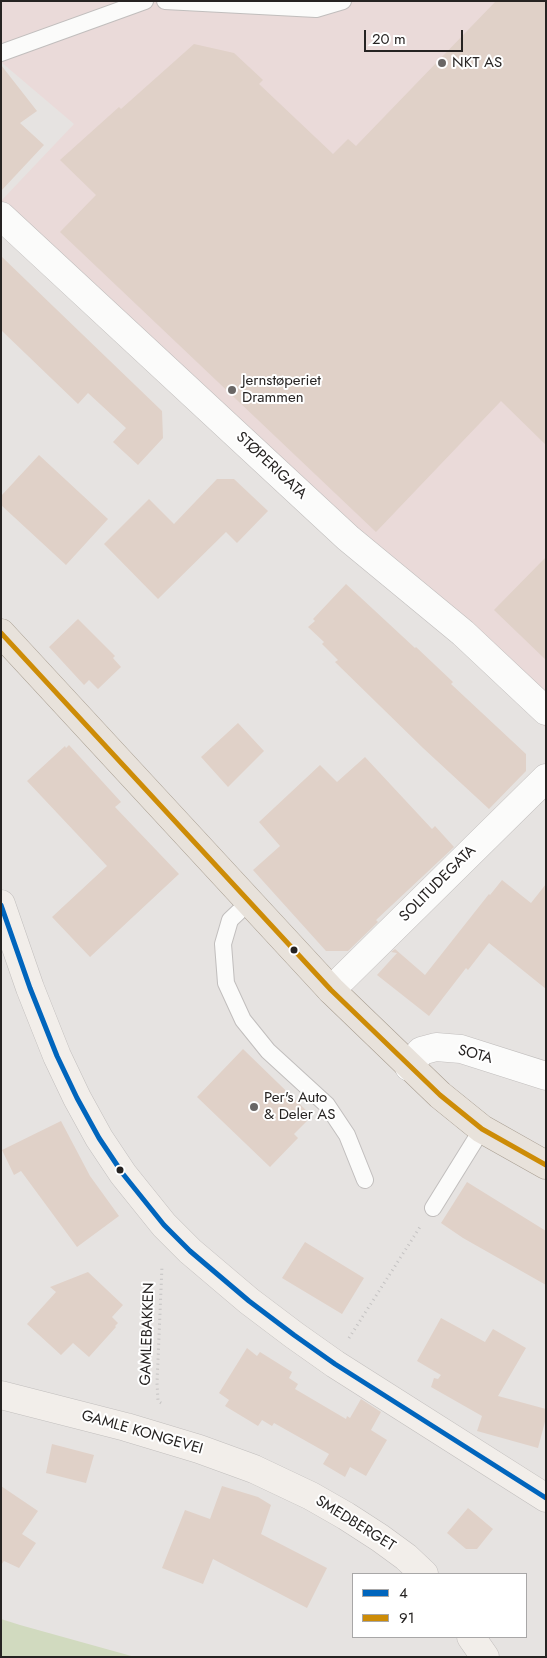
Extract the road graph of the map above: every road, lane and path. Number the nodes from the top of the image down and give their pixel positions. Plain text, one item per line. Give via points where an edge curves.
1 (145, 1) edge
2 (165, 1) edge
3 (344, 1) edge
4 (1, 53) edge
5 (1, 216) edge
6 (1, 633) edge
7 (546, 711) edge
8 (546, 778) edge
9 (249, 902) junction
10 (1, 904) edge
11 (331, 990) junction
12 (409, 1066) junction
13 (546, 1076) edge
14 (482, 1129) junction
15 (546, 1165) edge
16 (365, 1180) dead end
17 (433, 1208) joint
18 (164, 1225) junction
19 (350, 1336) dead end
20 (1, 1395) edge
21 (165, 1407) dead end
22 (280, 1481) joint
23 (546, 1498) edge
24 (423, 1573) edge
25 (472, 1638) edge
26 (485, 1657) edge

1 - 4 lane
2 - 3 lane via 316,9
5 - 7 street, STØPERIGATA via 348,538 463,633
6 - 9 main road
8 - 11 street, SOLITUDEGATA
9 - 11 main road
9 - 16 lane via 230,920 223,944 226,983 243,1020 268,1050 327,1105 347,1135
10 - 18 main road via 30,988 77,1098 123,1174
11 - 12 main road
12 - 13 street, SOTA via 422,1051 436,1047 461,1050
12 - 14 main road
14 - 15 main road
14 - 17 lane
17 - 19 path
18 - 21 path, GAMLEBAKKEN via 156,1383 158,1401
18 - 23 main road via 249,1301 294,1335
20 - 22 main road, GAMLE KONGEVEI via 199,1449
22 - 24 main road, SMEDBERGET via 366,1529
25 - 26 main road

